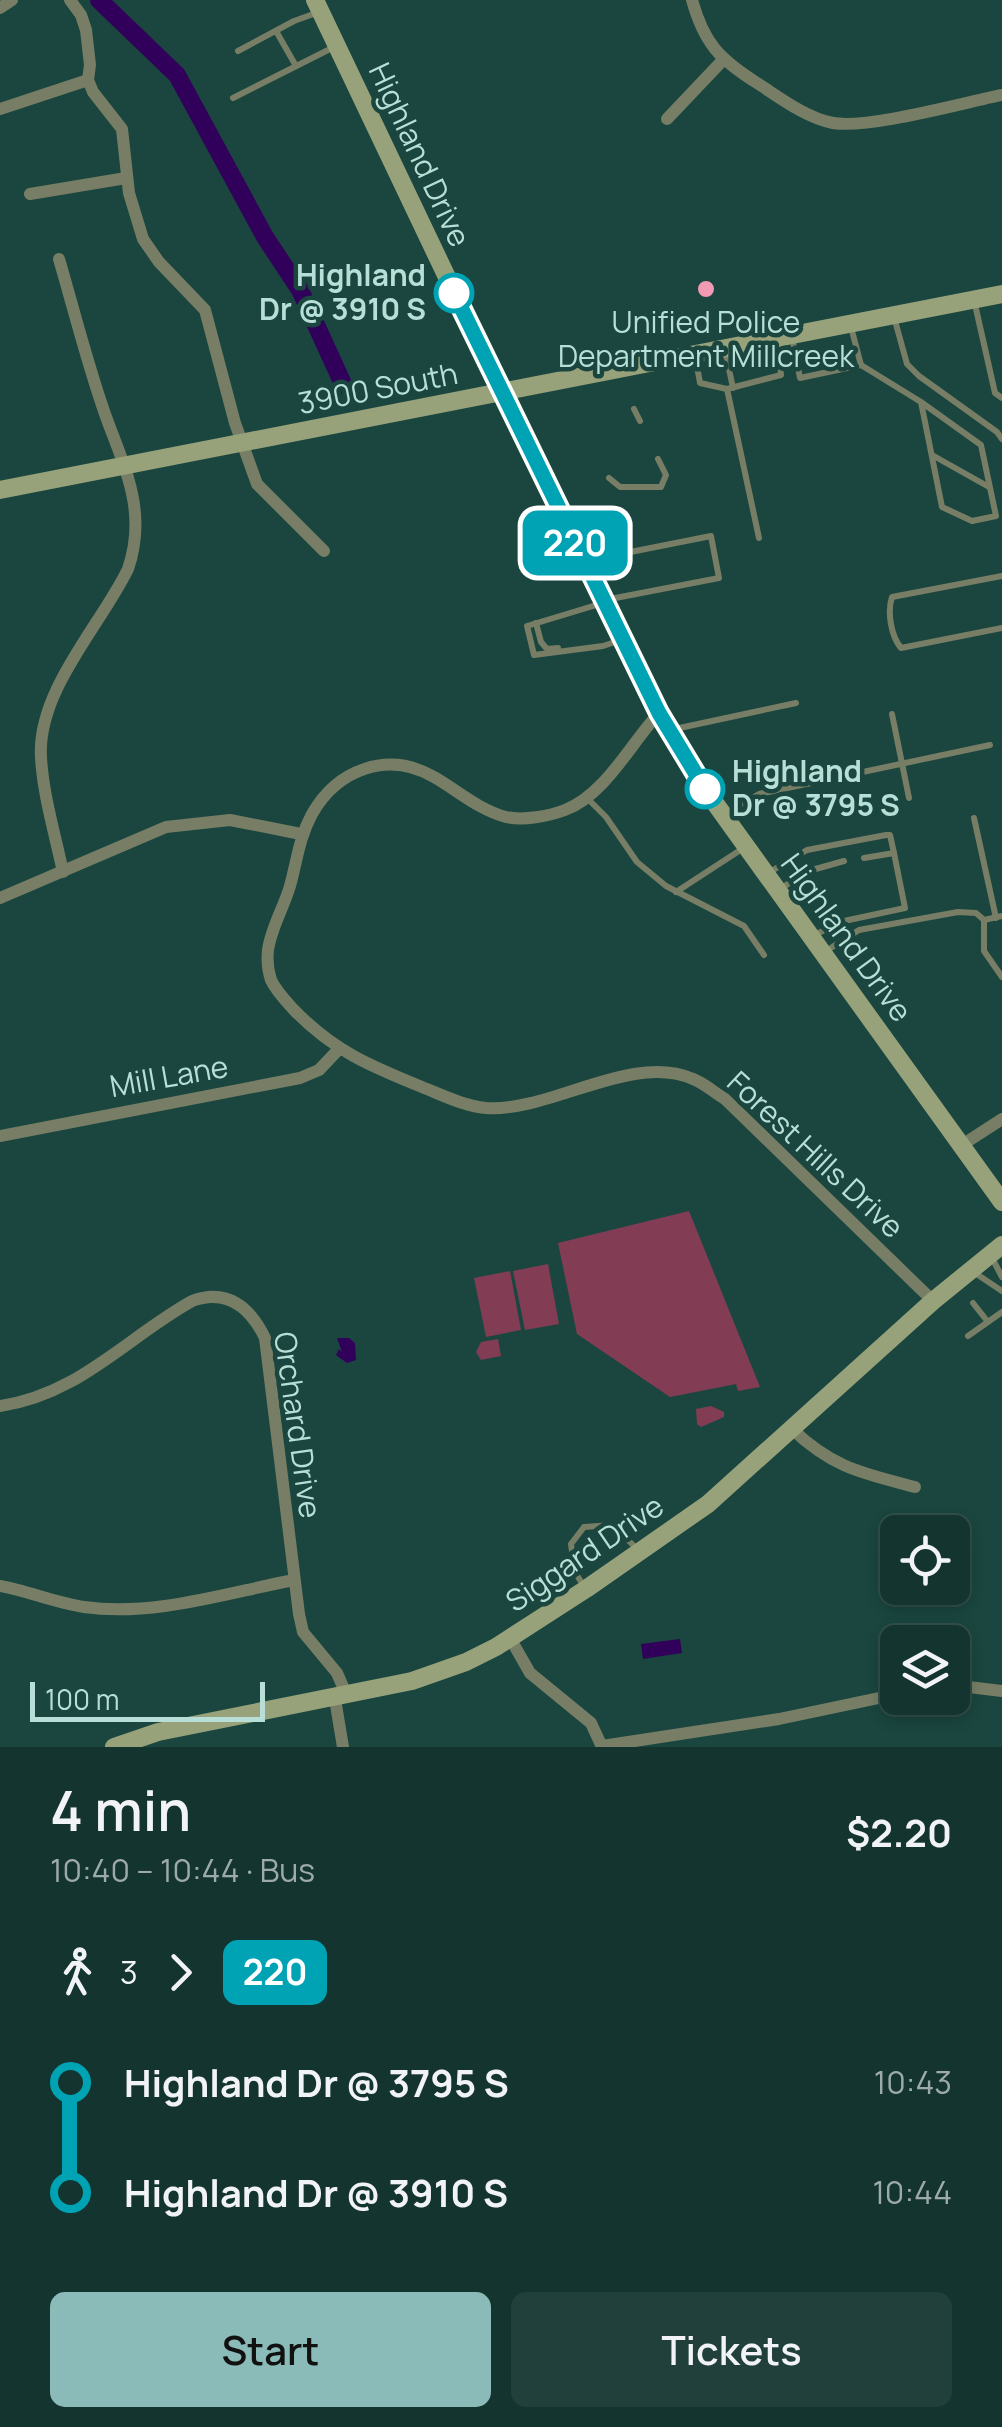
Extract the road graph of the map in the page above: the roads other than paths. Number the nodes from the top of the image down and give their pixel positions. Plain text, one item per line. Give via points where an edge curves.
1 (12, 0) edge
2 (70, 0) edge
3 (692, 0) edge
4 (318, 6) edge
5 (0, 8) edge
6 (276, 30) junction
7 (337, 46) junction
8 (238, 51) dead end
9 (724, 60) junction
10 (296, 66) junction
11 (88, 80) junction
12 (1002, 95) edge
13 (233, 98) dead end
14 (0, 110) edge
15 (667, 119) dead end
16 (126, 178) junction
17 (30, 194) dead end
18 (59, 259) dead end
19 (1002, 294) edge
20 (974, 300) junction
21 (893, 315) junction
22 (850, 324) junction
23 (784, 338) junction
24 (725, 349) junction
25 (694, 355) junction
26 (860, 365) junction
27 (730, 388) junction
28 (502, 392) junction
29 (1002, 398) edge
30 (922, 402) junction
31 (634, 409) dead end
32 (640, 421) dead end
33 (1002, 439) edge
34 (242, 444) junction
35 (932, 455) junction
36 (658, 460) dead end
37 (127, 466) junction
38 (609, 478) dead end
39 (990, 488) junction
40 (0, 490) edge
41 (759, 538) dead end
42 (324, 551) dead end
43 (584, 561) junction
44 (1002, 576) edge
45 (604, 602) junction
46 (536, 623) junction
47 (1002, 628) edge
48 (622, 640) junction
49 (578, 649) junction
50 (796, 704) dead end
51 (659, 713) junction
52 (892, 714) dead end
53 (669, 730) junction
54 (990, 745) dead end
55 (901, 763) junction
56 (586, 797) junction
57 (909, 798) dead end
58 (723, 815) junction
59 (974, 818) dead end
60 (302, 834) junction
61 (746, 846) junction
62 (894, 852) junction
63 (864, 858) dead end
64 (844, 861) dead end
65 (63, 872) junction
66 (766, 874) junction
67 (778, 891) junction
68 (676, 892) junction
69 (0, 898) edge
70 (999, 917) edge
71 (984, 920) junction
72 (811, 937) junction
73 (823, 953) junction
74 (764, 954) dead end
75 (1002, 977) edge
76 (338, 1050) junction
77 (1002, 1119) edge
78 (0, 1136) edge
79 (962, 1145) junction
80 (1002, 1202) edge
81 (996, 1250) edge
82 (970, 1271) junction
83 (1001, 1283) edge
84 (934, 1302) junction
85 (973, 1303) dead end
86 (1002, 1312) edge
87 (988, 1322) junction
88 (968, 1336) dead end
89 (0, 1406) edge
90 (792, 1429) junction
91 (915, 1487) dead end
92 (640, 1552) junction
93 (294, 1580) junction
94 (0, 1586) edge
95 (586, 1589) junction
96 (510, 1638) junction
97 (970, 1687) edge
98 (1002, 1691) edge
99 (341, 1697) junction
100 (880, 1698) edge
101 (114, 1747) edge
102 (342, 1747) edge
103 (602, 1747) edge

1 - 5 street
2 - 11 street via 86,30
3 - 9 street via 704,35
4 - 6 lane
4 - 7 main road, Highland Drive
6 - 8 lane
6 - 10 lane
7 - 10 lane
7 - 28 main road, Highland Drive
9 - 12 street via 784,100 833,122
9 - 15 street
10 - 13 lane
11 - 14 street
11 - 16 street via 122,128
16 - 17 street
16 - 34 street via 143,239 205,310
18 - 37 street
19 - 20 main road, 3900 South
20 - 21 main road, 3900 South
20 - 29 lane via 994,393
21 - 22 main road, 3900 South
21 - 33 lane via 907,364
22 - 23 main road, 3900 South
22 - 26 lane
23 - 24 main road, 3900 South
23 - 26 lane via 800,378
23 - 27 lane via 781,375
24 - 25 main road, 3900 South
24 - 27 lane
25 - 27 lane via 700,383
25 - 28 main road, 3900 South
26 - 30 lane
27 - 41 lane
28 - 34 main road, 3900 South
28 - 43 main road, Highland Drive
30 - 35 lane
30 - 39 lane via 981,444
31 - 32 lane
34 - 37 main road, 3900 South
34 - 42 street via 258,484
35 - 39 lane
35 - 39 lane via 942,508 972,521 996,516
36 - 38 lane via 666,475 662,487 620,488
37 - 40 main road, 3900 South
37 - 65 street via 138,521 132,559 58,686 44,728 41,756
43 - 45 main road, Highland Drive
43 - 45 lane via 711,536 719,578
44 - 47 lane via 892,598 889,606 901,648
45 - 46 lane
45 - 48 main road, Highland Drive
46 - 49 lane via 548,648
46 - 49 lane via 527,626 534,655
48 - 49 lane
48 - 51 main road, Highland Drive
50 - 53 lane
51 - 53 main road, Highland Drive
51 - 56 street, Forest Hills Drive
52 - 55 lane
53 - 58 main road, Highland Drive
54 - 55 lane
55 - 57 lane
55 - 58 lane via 759,794
56 - 60 street, Forest Hills Drive via 568,810 508,818 430,774 377,766 349,772 316,807
56 - 68 lane via 636,862
58 - 61 main road, Highland Drive
59 - 70 lane
60 - 65 street via 199,821 166,827
60 - 76 street, Forest Hills Drive via 268,964 283,998
61 - 66 main road, Highland Drive
61 - 68 lane
62 - 63 lane
62 - 66 lane via 886,835 807,850
62 - 72 lane via 905,908
64 - 67 lane via 805,872
65 - 69 street
66 - 67 main road, Highland Drive
67 - 72 main road, Highland Drive
68 - 74 lane via 744,926
70 - 71 lane
71 - 73 lane via 958,912 859,930
71 - 75 lane via 984,951
72 - 73 main road, Highland Drive
73 - 79 main road, Highland Drive
76 - 78 street, Mill Lane via 300,1078
76 - 84 street, Forest Hills Drive via 484,1108 512,1107 636,1074 692,1078 725,1099
77 - 79 street
79 - 80 main road, Highland Drive
81 - 82 main road, Siggard Drive
81 - 83 lane
82 - 83 lane via 993,1286
82 - 84 main road, Siggard Drive
84 - 90 main road, Siggard Drive
85 - 87 lane
86 - 87 lane
87 - 88 lane
89 - 93 street, Orchard Drive via 72,1383 192,1301 227,1298 243,1306 265,1338
90 - 91 street via 842,1467
90 - 92 main road, Siggard Drive via 708,1504
92 - 95 main road, Siggard Drive
92 - 95 lane via 614,1524 584,1526 570,1544
93 - 94 street via 111,1610
93 - 99 street, Orchard Drive via 303,1632 337,1673
95 - 96 main road, Siggard Drive
96 - 99 main road, Siggard Drive via 466,1662
96 - 103 street via 530,1674 592,1723
97 - 98 street
99 - 101 main road, Siggard Drive via 158,1732
99 - 102 street
100 - 103 street

